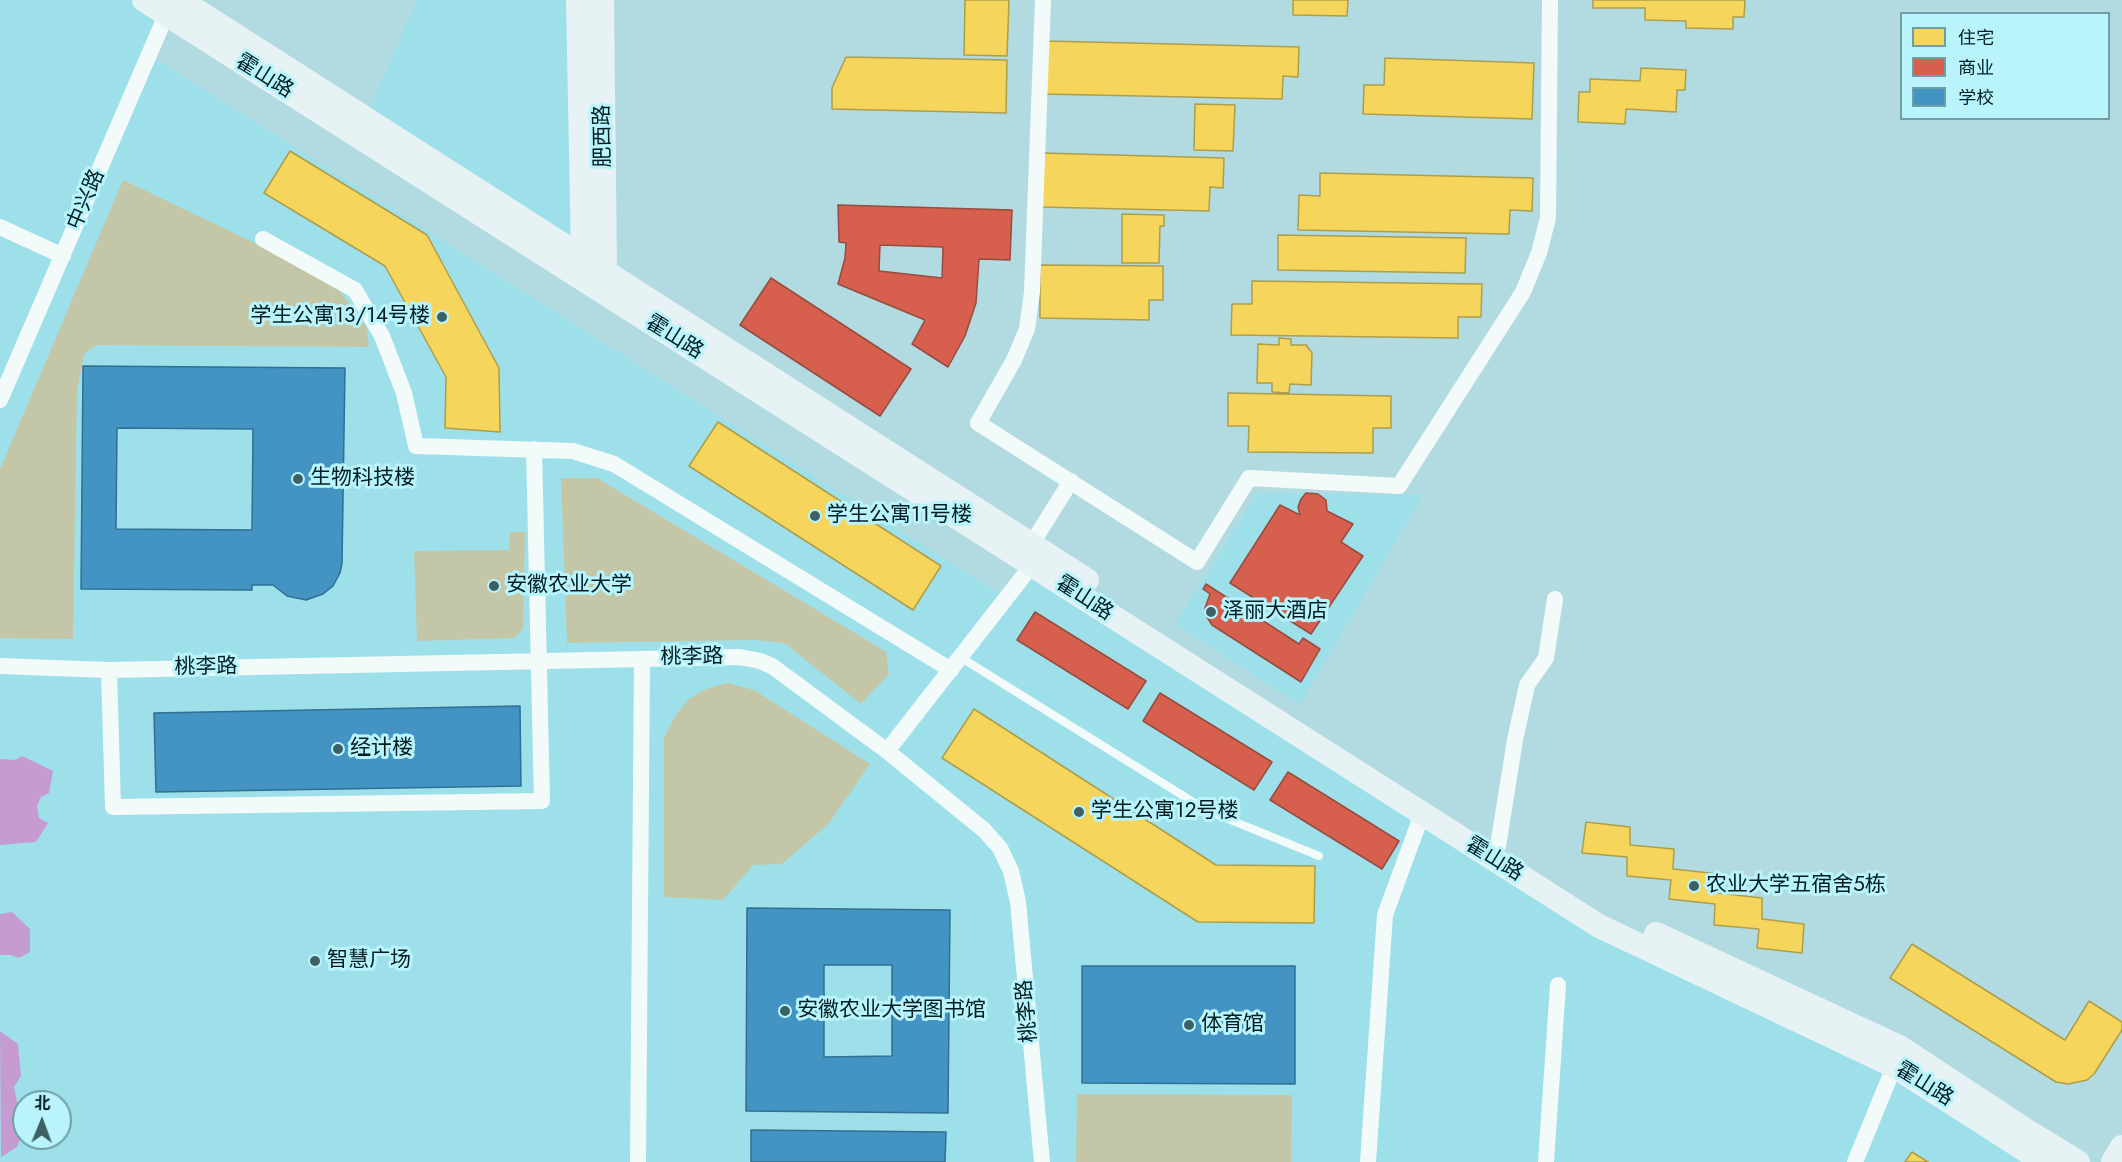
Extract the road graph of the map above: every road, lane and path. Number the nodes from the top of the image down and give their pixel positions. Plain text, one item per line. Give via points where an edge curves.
1 (144, 0) edge
2 (578, 0) edge
3 (602, 0) edge
4 (1042, 0) edge
5 (1550, 0) edge
6 (173, 5) edge
7 (0, 227) edge
8 (263, 238) dead end
9 (63, 256) junction
10 (583, 257) junction
11 (605, 272) junction
12 (0, 400) edge
13 (534, 449) junction
14 (1071, 481) junction
15 (1032, 555) junction
16 (1555, 599) dead end
17 (642, 659) junction
18 (538, 661) junction
19 (956, 664) junction
20 (0, 666) edge
21 (108, 670) junction
22 (888, 752) junction
23 (1422, 814) junction
24 (1498, 846) junction
25 (1319, 856) dead end
26 (1558, 986) dead end
27 (1898, 1057) junction
28 (2122, 1147) edge
29 (638, 1162) edge
30 (1042, 1162) edge
31 (1368, 1162) edge
32 (1546, 1162) edge
33 (1855, 1162) edge
34 (2044, 1162) edge
35 (2078, 1162) edge
36 (2114, 1162) edge

1 - 6 main road, 霍山路
2 - 10 main road, 肥西路
3 - 11 main road, 肥西路
4 - 14 street via 1032,292 1027,329 978,423
5 - 14 street via 1548,218 1539,253 1523,292 1399,486 1249,478 1197,562
6 - 9 street, 中兴路
6 - 10 main road, 霍山路
6 - 15 main road, 霍山路
7 - 9 street
8 - 13 street via 355,290 382,336 404,393 416,446
9 - 12 street, 中兴路
10 - 11 main road, 霍山路
11 - 15 main road, 霍山路
13 - 18 street
13 - 19 street via 573,451 614,464
14 - 15 street
15 - 19 street
15 - 23 main road, 霍山路
15 - 24 main road, 霍山路
16 - 24 street via 1546,658 1527,685
17 - 18 street, 桃李路
17 - 22 street, 桃李路 via 740,657 760,661
17 - 29 street
18 - 21 street, 桃李路
18 - 21 street via 542,801 113,807
19 - 22 street
19 - 25 lane via 1206,810
20 - 21 street, 桃李路
22 - 30 street, 桃李路 via 984,830 1000,848 1011,871 1018,902
23 - 27 main road, 霍山路 via 1599,926
23 - 31 street via 1385,915
24 - 27 main road, 霍山路 via 1615,915
26 - 32 street
27 - 33 street
27 - 34 main road, 霍山路
27 - 35 main road, 霍山路
28 - 36 main road

